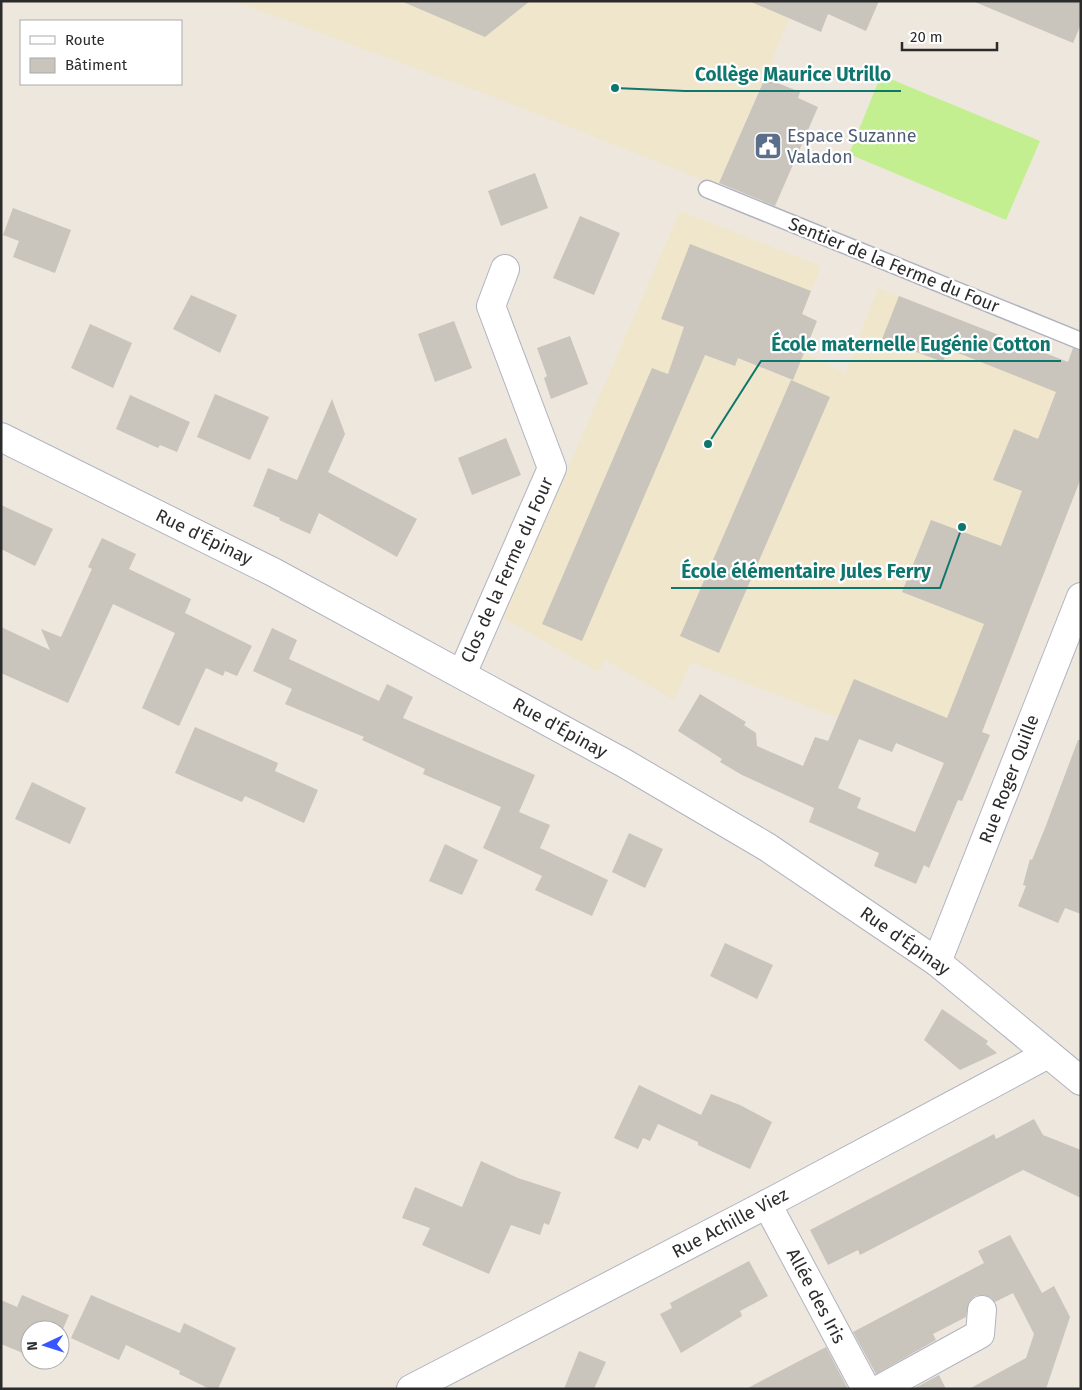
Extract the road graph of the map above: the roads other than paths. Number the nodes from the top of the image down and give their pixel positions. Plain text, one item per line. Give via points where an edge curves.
1 (707, 189) dead end
2 (505, 268) dead end
3 (1081, 341) edge
4 (1, 437) edge
5 (1081, 596) edge
6 (462, 674) junction
7 (937, 962) junction
8 (1048, 1054) junction
9 (1081, 1081) edge
10 (766, 1204) junction
11 (982, 1310) dead end
12 (411, 1389) edge
13 (866, 1389) edge
14 (880, 1389) edge

1 - 3 lane, Sentier de la Ferme du Four
2 - 6 street, Clos de la Ferme du Four via 492,306 552,468
4 - 6 street, Rue d'Épinay via 273,572
5 - 7 street, Rue Roger Quille
6 - 7 street, Rue d'Épinay via 624,763 767,847
7 - 8 street, Rue d'Épinay
8 - 9 street, Rue d'Épinay
8 - 10 street, Rue Achille Viez
10 - 12 street, Rue Achille Viez
10 - 13 street, Allée des Iris
11 - 14 street via 980,1334

